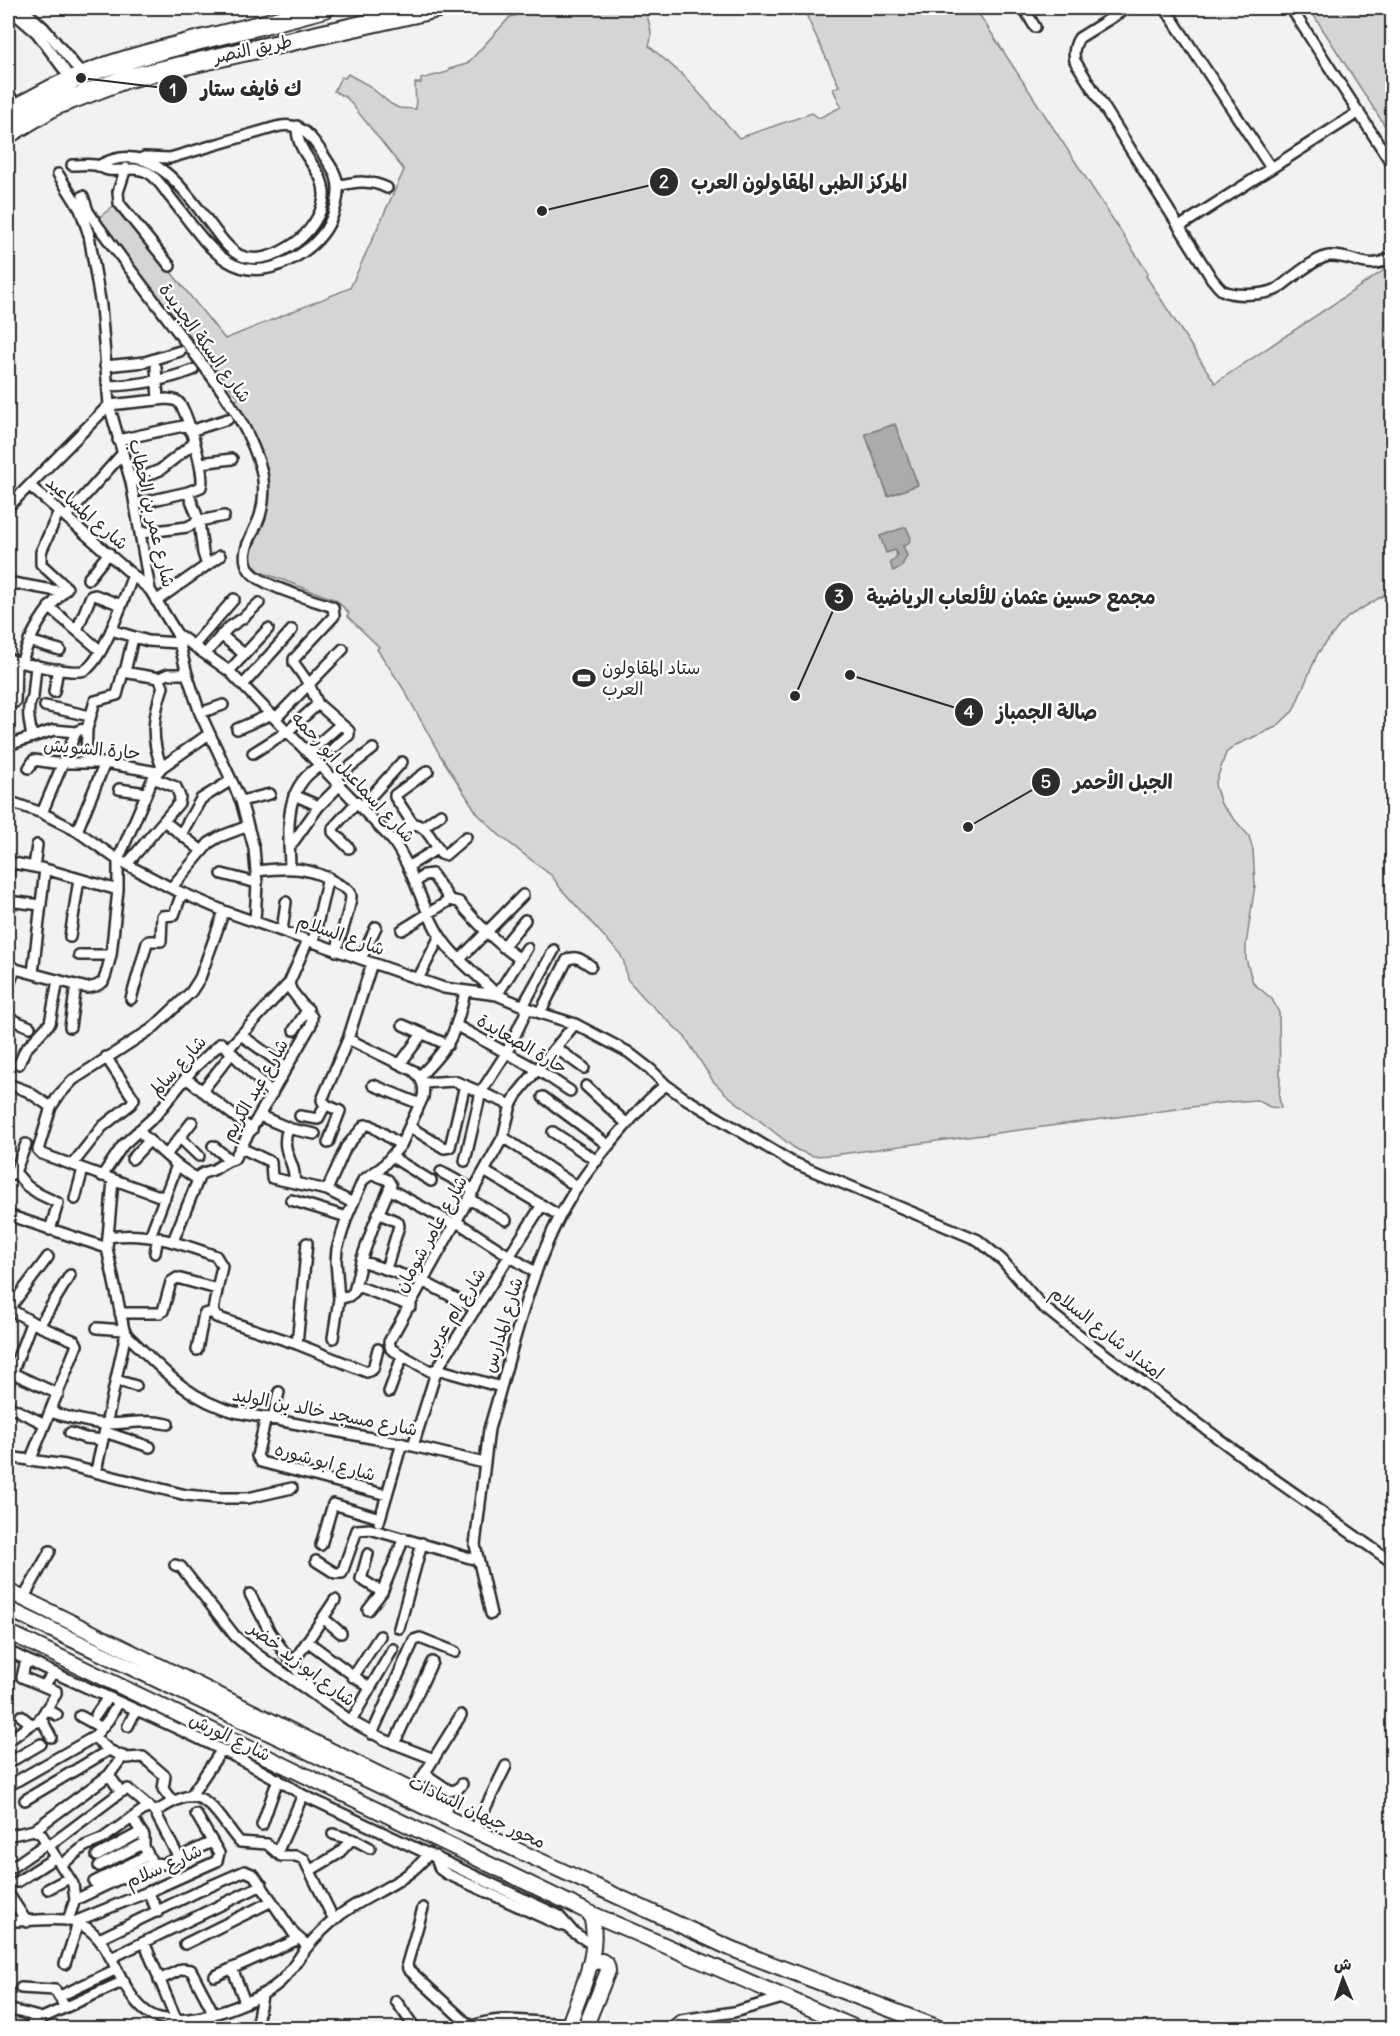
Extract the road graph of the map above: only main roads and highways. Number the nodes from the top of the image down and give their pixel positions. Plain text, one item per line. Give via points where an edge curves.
1 (323, 8) edge
2 (433, 8) edge
3 (11, 105) edge
4 (8, 134) edge
5 (8, 1591) edge
6 (8, 1609) edge
7 (8, 1632) edge
8 (562, 1872) junction
9 (590, 1913) junction
10 (589, 1966) junction
11 (568, 2026) edge
12 (585, 2028) edge
13 (856, 2028) edge
14 (939, 2028) edge

1 - 3 highway, طريق النصر via 146,53
2 - 4 highway, طريق النصر via 128,78 54,106
5 - 8 main road via 478,1823 537,1853
6 - 8 main road, محور جيهان السادات
7 - 9 main road
8 - 14 main road, محور جيهان السادات via 732,1949
9 - 10 main road via 594,1929
9 - 13 main road
10 - 11 main road
10 - 12 main road via 602,1961 608,1971

